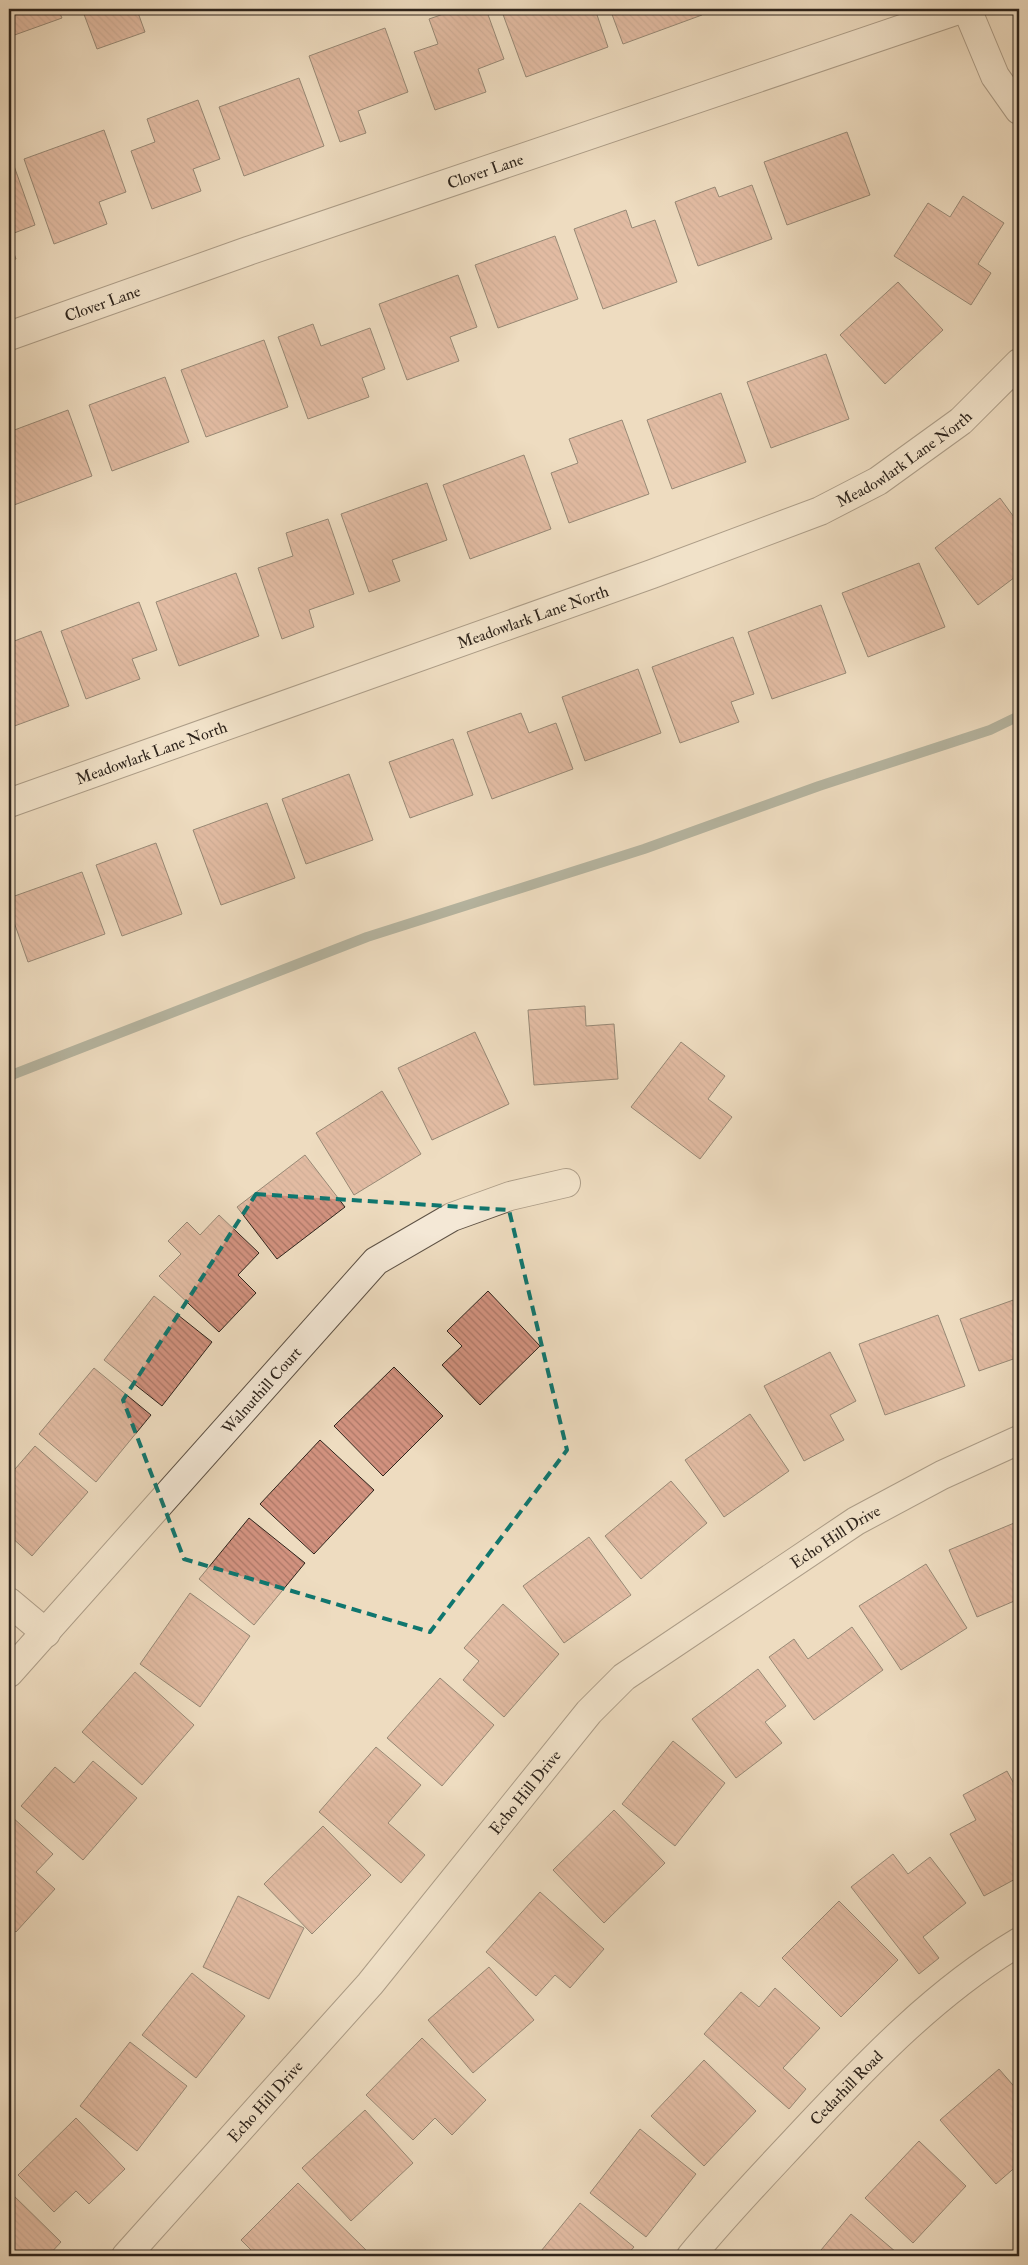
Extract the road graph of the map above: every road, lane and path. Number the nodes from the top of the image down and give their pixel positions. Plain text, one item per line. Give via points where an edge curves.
1 (961, 9) edge
2 (967, 9) edge
3 (1019, 110) edge
4 (9, 336) edge
5 (1019, 363) edge
6 (9, 803) edge
7 (566, 1183) dead end
8 (1019, 1440) edge
9 (9, 1602) edge
10 (46, 1633) junction
11 (9, 1673) edge
12 (1019, 1942) edge
13 (126, 2256) edge
14 (691, 2256) edge

1 - 4 street, Clover Lane
2 - 3 street via 995,76
5 - 6 street, Meadowlark Lane North via 960,421 878,481 820,511
7 - 10 street, Walnuthill Court via 510,1196 452,1217 376,1261
8 - 13 street, Echo Hill Drive via 942,1474 856,1520 624,1677 589,1712 370,1984
9 - 10 street
10 - 11 street, Walnuthill Court
12 - 14 street, Cedarhill Road via 987,1961 934,2002 860,2072 720,2220

